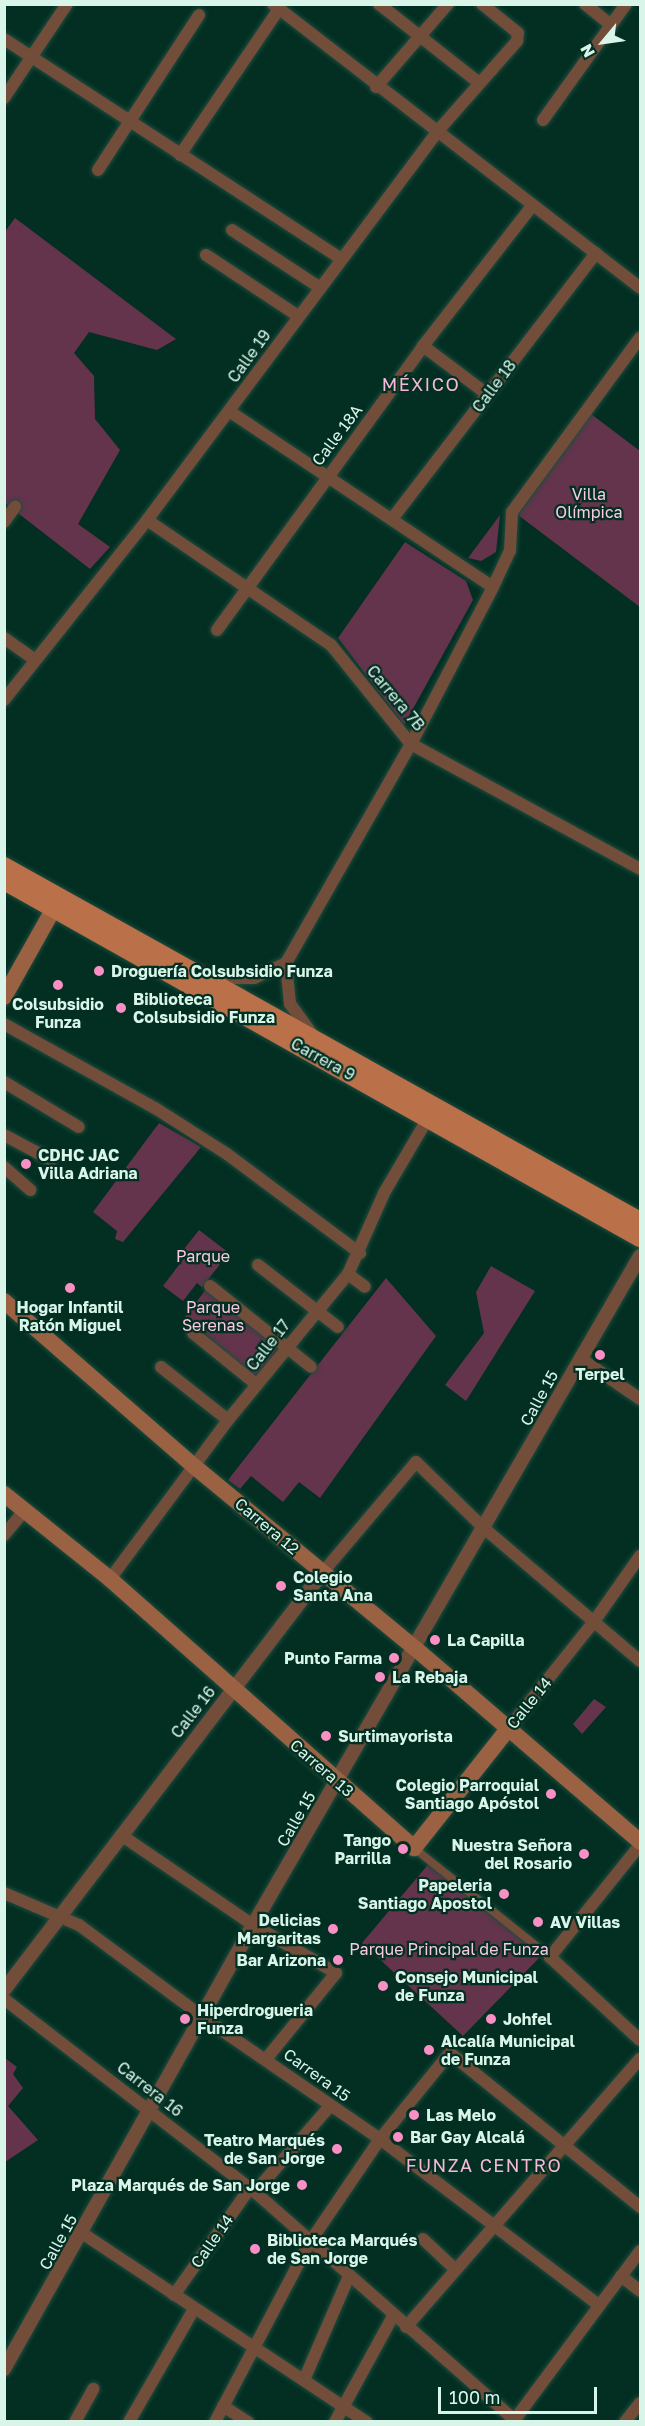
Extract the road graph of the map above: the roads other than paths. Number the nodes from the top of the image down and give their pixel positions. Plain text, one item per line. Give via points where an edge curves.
1 (67, 4) edge
2 (379, 4) edge
3 (448, 4) edge
4 (482, 4) edge
5 (585, 4) edge
6 (626, 4) edge
7 (276, 7) edge
8 (199, 15) dead end
9 (611, 25) junction
10 (420, 37) junction
11 (4, 39) edge
12 (32, 57) junction
13 (478, 82) junction
14 (376, 87) junction
15 (4, 98) edge
16 (543, 120) dead end
17 (128, 121) junction
18 (435, 133) junction
19 (180, 155) junction
20 (98, 170) dead end
21 (532, 206) junction
22 (232, 230) dead end
23 (596, 253) junction
24 (206, 255) dead end
25 (340, 258) junction
26 (319, 287) junction
27 (640, 288) edge
28 (298, 316) junction
29 (640, 338) edge
30 (423, 346) junction
31 (487, 394) junction
32 (229, 411) junction
33 (327, 475) junction
34 (15, 507) dead end
35 (392, 519) junction
36 (147, 520) junction
37 (4, 522) edge
38 (244, 587) junction
39 (493, 587) junction
40 (217, 630) dead end
41 (4, 638) edge
42 (35, 660) junction
43 (4, 700) edge
44 (411, 744) junction
45 (4, 866) edge
46 (640, 869) edge
47 (4, 881) edge
48 (54, 908) junction
49 (286, 963) junction
50 (209, 978) junction
51 (4, 997) edge
52 (4, 1024) edge
53 (314, 1036) junction
54 (4, 1082) edge
55 (428, 1118) junction
56 (79, 1127) dead end
57 (4, 1135) edge
58 (51, 1160) dead end
59 (4, 1167) edge
60 (30, 1190) dead end
61 (640, 1221) edge
62 (640, 1238) edge
63 (360, 1253) junction
64 (640, 1256) edge
65 (258, 1265) dead end
66 (348, 1274) junction
67 (210, 1286) dead end
68 (364, 1287) dead end
69 (4, 1301) edge
70 (316, 1311) junction
71 (338, 1327) dead end
72 (193, 1333) dead end
73 (287, 1347) junction
74 (580, 1358) junction
75 (162, 1367) dead end
76 (311, 1367) dead end
77 (257, 1385) junction
78 (640, 1399) edge
79 (228, 1420) junction
80 (195, 1467) junction
81 (4, 1494) edge
82 (25, 1510) junction
83 (485, 1529) junction
84 (4, 1535) edge
85 (640, 1556) edge
86 (322, 1572) junction
87 (110, 1579) junction
88 (593, 1623) junction
89 (416, 1649) junction
90 (640, 1661) edge
91 (232, 1689) junction
92 (508, 1729) junction
93 (338, 1781) junction
94 (121, 1835) junction
95 (640, 1843) edge
96 (414, 1848) junction
97 (4, 1893) edge
98 (61, 1916) junction
99 (254, 1925) junction
100 (550, 1957) junction
101 (4, 1990) edge
102 (4, 1999) edge
103 (204, 2018) junction
104 (640, 2040) edge
105 (266, 2059) junction
106 (640, 2059) edge
107 (330, 2106) junction
108 (151, 2110) junction
109 (380, 2139) junction
110 (562, 2146) junction
111 (252, 2190) junction
112 (640, 2207) edge
113 (496, 2225) junction
114 (82, 2233) junction
115 (423, 2239) dead end
116 (310, 2242) junction
117 (640, 2251) edge
118 (456, 2270) junction
119 (349, 2276) junction
120 (621, 2276) junction
121 (640, 2291) edge
122 (174, 2295) junction
123 (598, 2305) junction
124 (194, 2309) junction
125 (393, 2316) junction
126 (406, 2327) junction
127 (253, 2348) junction
128 (4, 2369) edge
129 (304, 2380) junction
130 (93, 2389) dead end
131 (640, 2403) edge
132 (343, 2405) junction
133 (223, 2406) junction
134 (75, 2421) edge
135 (129, 2421) edge
136 (215, 2421) edge
137 (248, 2421) edge
138 (335, 2421) edge
139 (367, 2421) edge
140 (515, 2421) edge
141 (625, 2421) edge

1 - 12 street
2 - 10 street
3 - 10 street
4 - 13 street, Calle 19 via 518,33 517,40
5 - 9 street
6 - 9 street
7 - 14 street
7 - 19 street
8 - 17 street
9 - 16 street
10 - 13 street
10 - 14 street
11 - 12 street
12 - 15 street
12 - 17 street
13 - 18 street, Calle 19
14 - 18 street
17 - 19 street
17 - 20 street
18 - 21 street
18 - 25 street, Calle 19
19 - 25 street
21 - 23 street
21 - 30 street, Calle 18A
22 - 26 street
23 - 27 street
23 - 31 street, Calle 18
24 - 28 street
25 - 26 street, Calle 19
26 - 28 street, Calle 19
28 - 32 street, Calle 19
29 - 39 street via 513,512 510,551
30 - 31 street
30 - 33 street, Calle 18A
31 - 35 street, Calle 18
32 - 33 street
32 - 36 street, Calle 19
33 - 35 street
33 - 38 street, Calle 18A
34 - 37 street
35 - 39 street
36 - 38 street, Carrera 7B
36 - 42 street, Calle 19
38 - 40 street, Calle 18A
38 - 44 street, Carrera 7B via 331,645
39 - 44 street
41 - 42 street
42 - 43 street, Calle 19
44 - 46 street, Carrera 7B
44 - 49 street
45 - 50 main road, Carrera 9
47 - 48 main road, Carrera 9
48 - 51 main road
48 - 55 main road, Carrera 9
49 - 50 street via 254,978
49 - 53 street via 290,1004
50 - 53 main road, Carrera 9
52 - 63 street via 155,1108 236,1160
53 - 61 main road, Carrera 9
54 - 56 street
55 - 62 main road, Carrera 9
55 - 63 street, Calle 17 via 384,1193
57 - 58 street
59 - 60 street
63 - 66 street, Calle 17
64 - 74 street, Calle 15
65 - 70 street
66 - 68 street
66 - 70 street, Calle 17
67 - 73 street
69 - 80 main road, Carrera 12
70 - 71 street
70 - 73 street, Calle 17
72 - 77 street
73 - 76 street
73 - 77 street, Calle 17
74 - 78 street
74 - 83 street, Calle 15
75 - 79 street
77 - 79 street, Calle 17
79 - 80 street, Calle 17
80 - 86 main road, Carrera 12
80 - 87 street, Calle 17
81 - 82 main road, Carrera 13
82 - 84 street
82 - 87 main road, Carrera 13
83 - 86 street, Calle 16 via 416,1462
83 - 88 street
83 - 89 street, Calle 15
85 - 88 street, Calle 14
86 - 89 main road, Carrera 12
86 - 91 street, Calle 16
87 - 91 main road, Carrera 13
88 - 90 street
88 - 92 street, Calle 14
89 - 92 main road, Carrera 12
89 - 93 street, Calle 15
91 - 93 main road, Carrera 13
91 - 94 street, Calle 16
92 - 95 main road, Carrera 12
92 - 96 main road, Calle 14
93 - 96 main road, Carrera 13
93 - 99 street, Calle 15
94 - 98 street, Calle 16
94 - 99 street
95 - 100 street
96 - 100 street, Carrera 13
97 - 98 street, Carrera 15
98 - 101 street, Calle 16
98 - 103 street, Carrera 15 via 79,1925
99 - 103 street, Calle 15
99 - 105 street via 336,1972
100 - 104 street, Carrera 13
102 - 108 street, Carrera 16
103 - 105 street, Carrera 15
103 - 108 street, Calle 15
105 - 107 street, Carrera 15
106 - 110 street
107 - 109 street, Carrera 15
107 - 111 street, Calle 14
108 - 111 street, Carrera 16
108 - 114 street, Calle 15
109 - 110 street via 450,2053
109 - 113 street, Carrera 15
109 - 116 street
110 - 112 street
110 - 113 street
111 - 116 street, Carrera 16
111 - 122 street, Calle 14
113 - 118 street
113 - 123 street, Carrera 15
114 - 122 street
114 - 128 street, Calle 15
115 - 118 street
116 - 119 street, Carrera 16
116 - 127 street
117 - 120 street
118 - 126 street
119 - 125 street, Carrera 16
119 - 129 street
120 - 121 street
120 - 123 street
122 - 124 street
123 - 140 street
124 - 127 street
124 - 135 street
125 - 126 street, Carrera 16
125 - 132 street
126 - 140 street, Carrera 16
127 - 129 street
127 - 133 street
129 - 132 street
130 - 134 street
131 - 141 street
132 - 138 street
132 - 139 street
133 - 136 street
133 - 137 street

